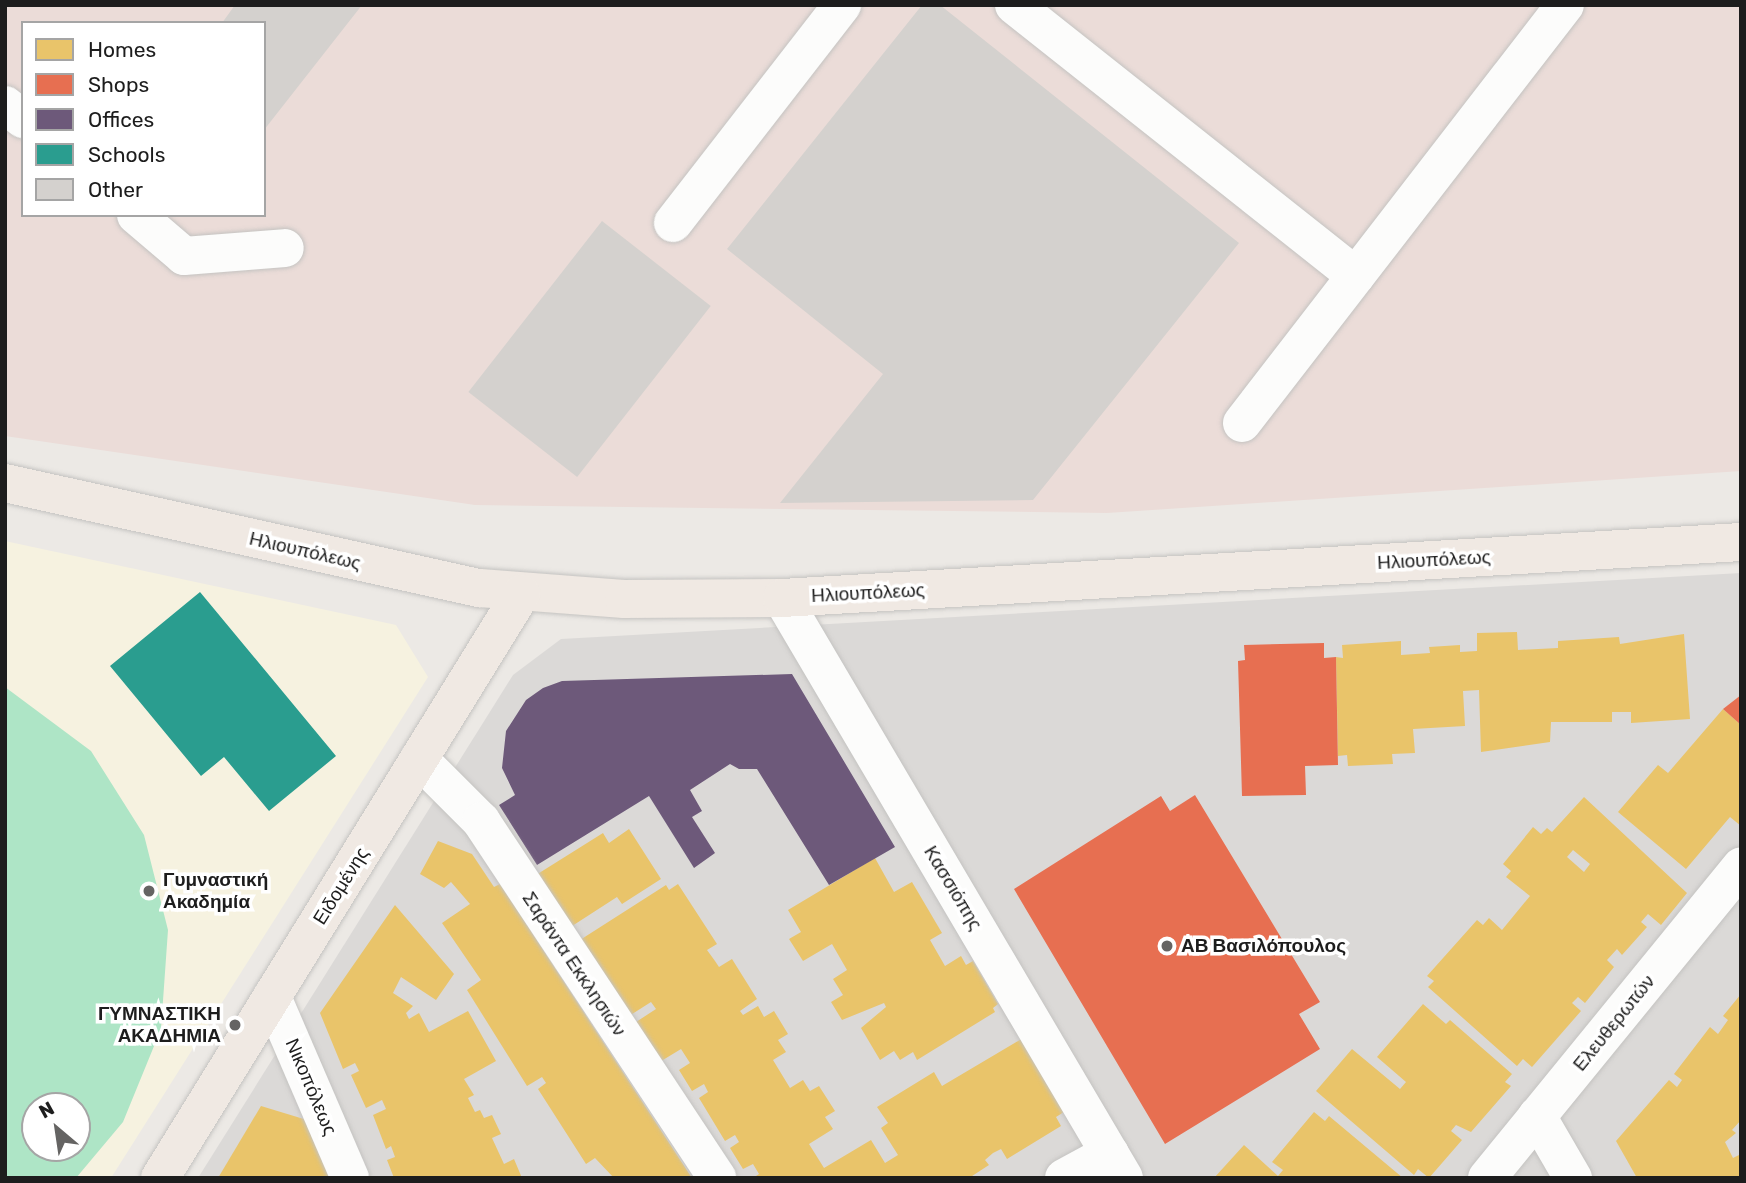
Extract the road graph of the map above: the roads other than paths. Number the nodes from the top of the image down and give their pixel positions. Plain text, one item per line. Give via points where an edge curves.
1 (842, 5) edge
2 (1014, 5) edge
3 (1565, 5) edge
4 (5, 104) edge
5 (21, 117) edge
6 (138, 217) edge
7 (673, 223) dead end
8 (285, 248) dead end
9 (1356, 276) junction
10 (1242, 423) dead end
11 (5, 483) edge
12 (1741, 542) edge
13 (521, 594) junction
14 (782, 598) junction
15 (419, 759) junction
16 (1741, 867) edge
17 (272, 997) junction
18 (1537, 1116) junction
19 (1117, 1165) edge
20 (160, 1178) edge
21 (350, 1178) edge
22 (717, 1178) edge
23 (1064, 1178) edge
24 (1487, 1178) edge
25 (1573, 1178) edge

1 - 7 street
2 - 9 street
3 - 9 street
4 - 5 street
6 - 8 street via 184,256
9 - 10 street
11 - 13 main road, Ηλιουπόλεως via 356,563
12 - 14 main road, Ηλιουπόλεως
13 - 14 main road, Ηλιουπόλεως
13 - 15 main road, Ειδομένης
14 - 19 street, Κασσιόπης
15 - 17 main road, Ειδομένης
15 - 22 street, Σαράντα Εκκλησιών via 481,821
16 - 18 street, Ελευθερωτών
17 - 20 main road, Ειδομένης
17 - 21 street, Νικοπόλεως
18 - 24 street, Ελευθερωτών
18 - 25 street
19 - 23 street

